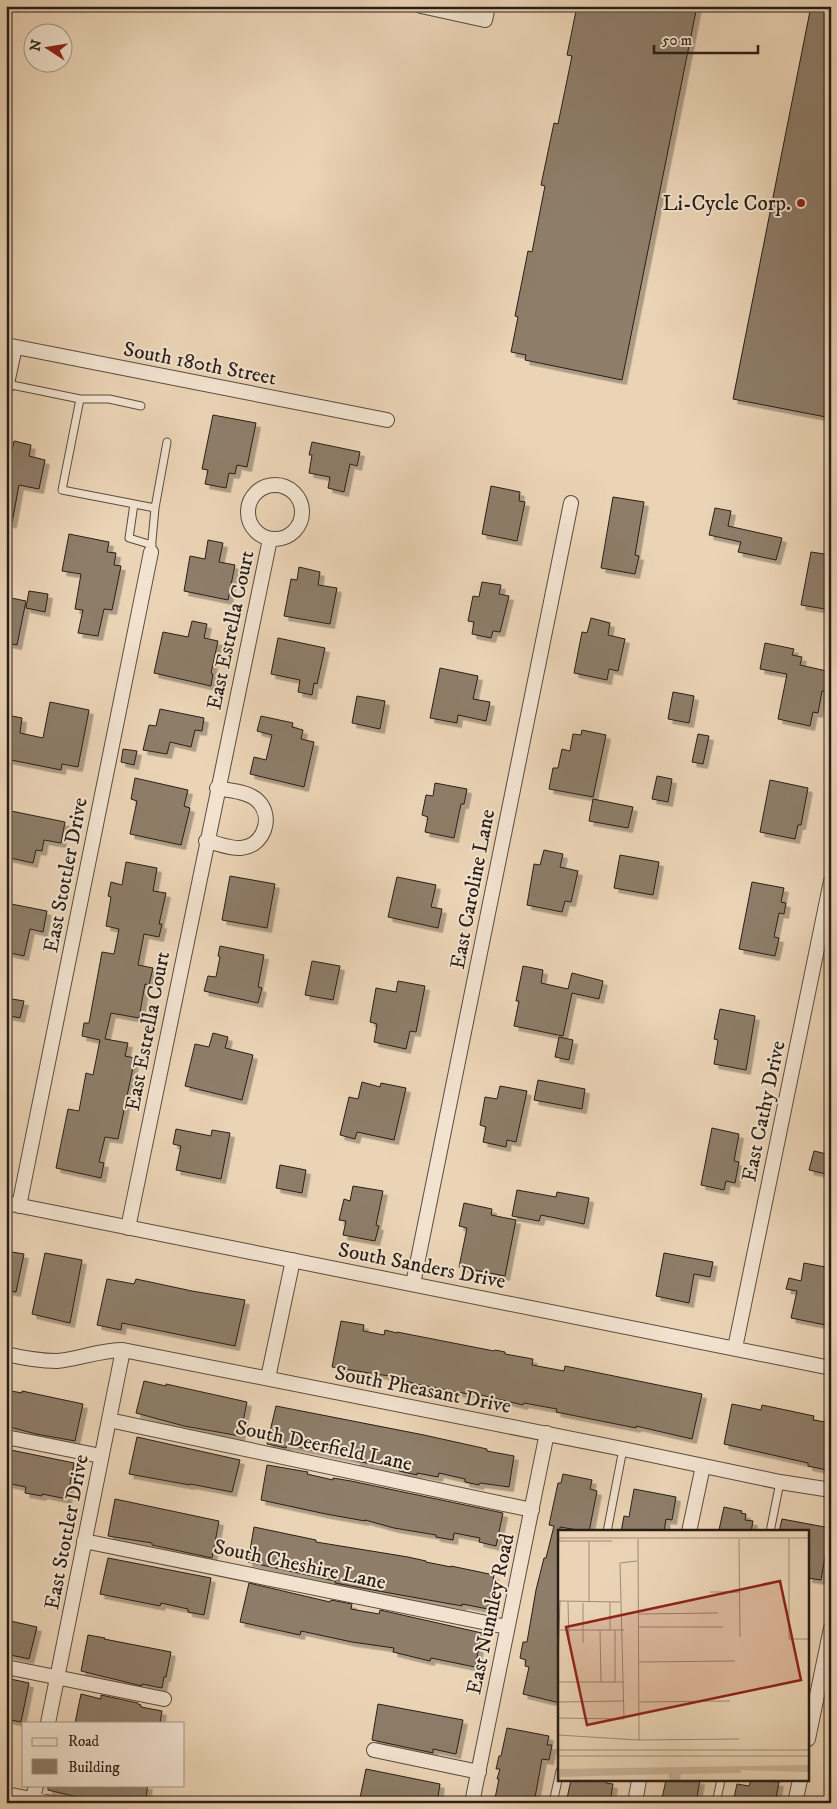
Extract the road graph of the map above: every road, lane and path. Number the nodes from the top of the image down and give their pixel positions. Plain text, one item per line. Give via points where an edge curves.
1 (421, 6) edge
2 (488, 6) edge
3 (10, 346) edge
4 (7, 386) edge
5 (80, 399) junction
6 (141, 406) dead end
7 (387, 420) dead end
8 (167, 442) dead end
9 (571, 503) dead end
10 (134, 504) junction
11 (155, 508) junction
12 (270, 538) dead end
13 (152, 548) junction
14 (217, 788) junction
15 (206, 841) junction
16 (831, 881) edge
17 (12, 1204) edge
18 (128, 1228) junction
19 (293, 1260) junction
20 (413, 1284) junction
21 (735, 1348) junction
22 (123, 1350) junction
23 (6, 1354) edge
24 (831, 1368) edge
25 (268, 1378) junction
26 (109, 1420) junction
27 (547, 1434) junction
28 (6, 1437) edge
29 (623, 1449) junction
30 (101, 1456) junction
31 (703, 1466) junction
32 (780, 1482) junction
33 (831, 1490) edge
34 (532, 1510) junction
35 (607, 1530) edge
36 (689, 1530) edge
37 (770, 1530) edge
38 (84, 1541) junction
39 (507, 1627) junction
40 (831, 1628) edge
41 (6, 1667) edge
42 (57, 1677) junction
43 (164, 1699) dead end
44 (48, 1722) edge
45 (810, 1729) edge
46 (374, 1750) dead end
47 (478, 1772) junction
48 (558, 1780) edge
49 (639, 1782) edge
50 (721, 1782) edge
51 (800, 1782) edge
52 (6, 1794) edge
53 (33, 1796) edge
54 (52, 1803) edge
55 (472, 1803) edge
56 (553, 1803) edge
57 (635, 1803) edge
58 (716, 1803) edge
59 (795, 1803) edge

1 - 2 street via 486,20
3 - 4 street
3 - 7 street, South 180th Street
4 - 5 lane
5 - 6 lane via 109,399
5 - 10 lane via 62,490
8 - 11 lane
9 - 20 street, East Caroline Lane
10 - 11 lane
10 - 13 lane via 129,538
11 - 13 lane
12 - 14 street, East Estrella Court
13 - 17 street, East Stottler Drive
14 - 15 street, East Estrella Court
14 - 15 street via 243,793 258,801 266,816 266,826 257,842 249,846 240,848
15 - 18 street, East Estrella Court
16 - 21 street, East Cathy Drive
17 - 18 street, South Sanders Drive
18 - 19 street, South Sanders Drive
19 - 20 street, South Sanders Drive
19 - 25 street
20 - 21 street, South Sanders Drive
21 - 24 street, South Sanders Drive
22 - 23 street, South Pheasant Drive via 58,1360
22 - 25 street, South Pheasant Drive
22 - 26 street, East Stottler Drive
25 - 27 street, South Pheasant Drive
26 - 30 street, East Stottler Drive
26 - 34 street, South Deerfield Lane
27 - 29 street, South Pheasant Drive
27 - 34 street, East Nunnley Road
28 - 30 street
29 - 31 street, South Pheasant Drive
29 - 35 lane
30 - 38 street, East Stottler Drive
31 - 32 street, South Pheasant Drive
31 - 36 street
32 - 33 street, South Pheasant Drive
32 - 37 lane
34 - 39 street, East Nunnley Road
38 - 39 street, South Cheshire Lane
38 - 42 street, East Stottler Drive
39 - 47 street, East Nunnley Road
40 - 45 street
41 - 42 street
42 - 43 street
42 - 44 street, East Stottler Drive
46 - 47 street
47 - 55 street, East Nunnley Road
48 - 56 lane
49 - 57 street
50 - 58 lane
51 - 59 street
52 - 53 street
53 - 54 street

